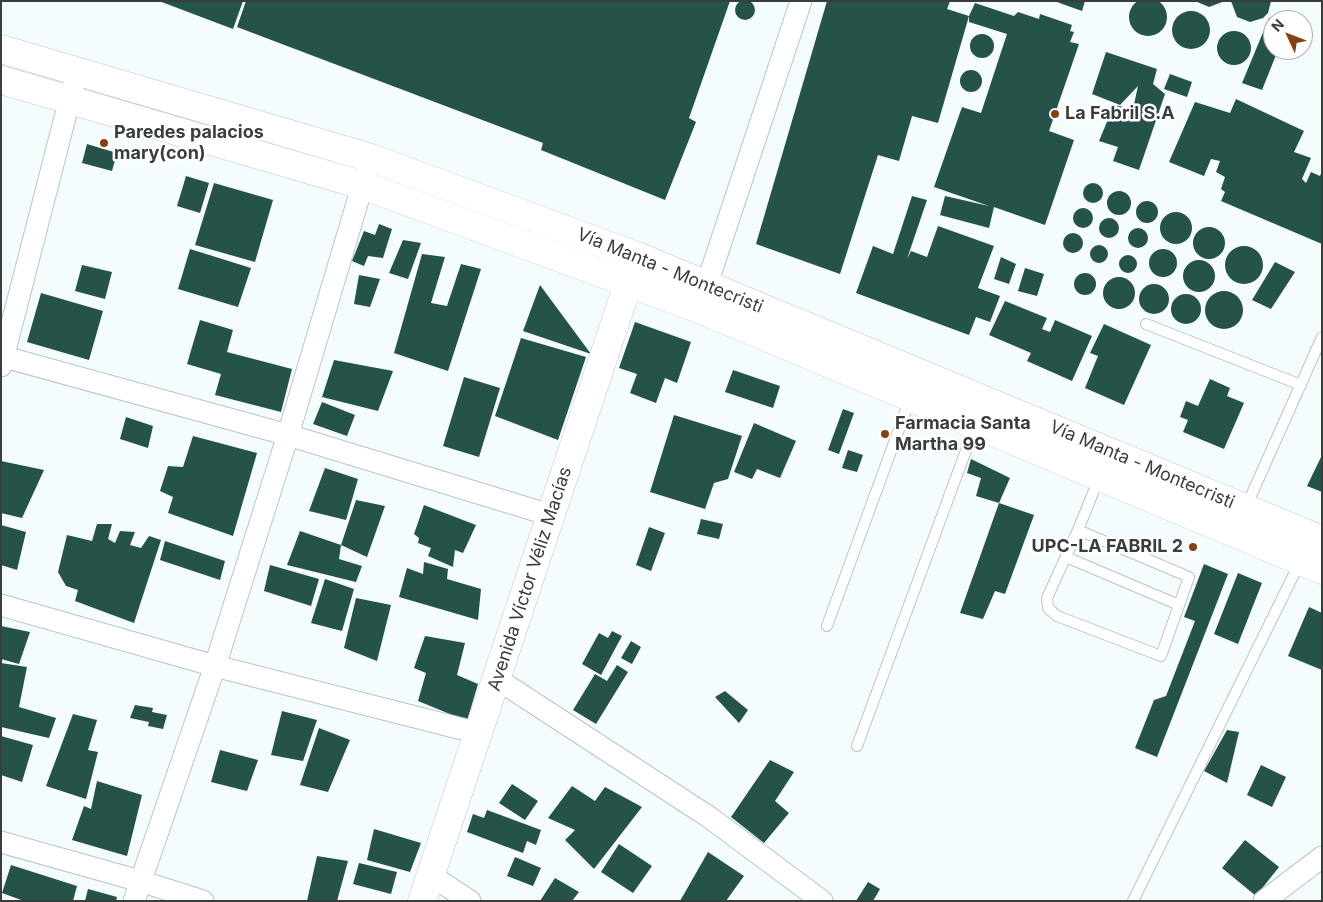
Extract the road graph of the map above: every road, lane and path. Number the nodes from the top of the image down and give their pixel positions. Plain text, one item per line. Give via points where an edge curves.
1 (801, 1) edge
2 (1, 49) edge
3 (77, 71) junction
4 (1, 80) edge
5 (69, 99) junction
6 (371, 158) junction
7 (362, 185) junction
8 (637, 256) junction
9 (630, 282) junction
10 (703, 296) junction
11 (1146, 324) dead end
12 (1322, 337) edge
13 (2, 360) edge
14 (1302, 385) junction
15 (915, 386) junction
16 (980, 413) junction
17 (288, 435) junction
18 (1104, 464) junction
19 (1246, 508) junction
20 (550, 515) junction
21 (1078, 530) junction
22 (1311, 550) edge
23 (1066, 557) junction
24 (1, 605) edge
25 (1179, 606) junction
26 (826, 626) dead end
27 (215, 666) junction
28 (497, 679) junction
29 (478, 733) junction
30 (857, 746) dead end
31 (1, 842) edge
32 (1322, 858) edge
33 (430, 875) junction
34 (140, 880) junction
35 (134, 901) edge
36 (203, 901) edge
37 (422, 901) edge
38 (470, 901) edge
39 (822, 901) edge
40 (1133, 901) edge
41 (1264, 901) edge

1 - 10 street
2 - 3 main road, Vía Manta - Montecristi
3 - 5 street
3 - 6 main road, Vía Manta - Montecristi
4 - 5 main road, Vía Manta - Montecristi
5 - 7 main road, Vía Manta - Montecristi
5 - 13 street
6 - 7 street
6 - 8 main road, Vía Manta - Montecristi
7 - 9 main road, Vía Manta - Montecristi
7 - 17 street
8 - 9 main road, Avenida Víctor Véliz Macías
8 - 10 main road, Vía Manta - Montecristi
9 - 10 main road, Vía Manta - Montecristi
9 - 20 main road, Avenida Víctor Véliz Macías
10 - 15 main road, Vía Manta - Montecristi
11 - 14 lane
12 - 14 lane
13 - 17 street
14 - 19 lane
15 - 16 main road, Vía Manta - Montecristi
15 - 26 lane
16 - 18 main road, Vía Manta - Montecristi
16 - 30 lane
17 - 20 street
17 - 27 street
18 - 19 main road, Vía Manta - Montecristi
18 - 21 lane
18 - 22 main road, Vía Manta - Montecristi
19 - 22 main road, Vía Manta - Montecristi
20 - 28 main road, Avenida Víctor Véliz Macías
21 - 23 lane
21 - 25 lane via 1189,577
22 - 40 lane
23 - 25 lane
23 - 25 lane via 1047,598 1048,608 1057,616 1161,656
24 - 27 street
27 - 29 street
27 - 34 street
28 - 29 main road, Avenida Víctor Véliz Macías
28 - 39 street via 709,817
29 - 33 main road, Avenida Víctor Véliz Macías
31 - 34 street
32 - 41 street
33 - 37 main road, Avenida Víctor Véliz Macías
33 - 38 street
34 - 35 street
34 - 36 street

